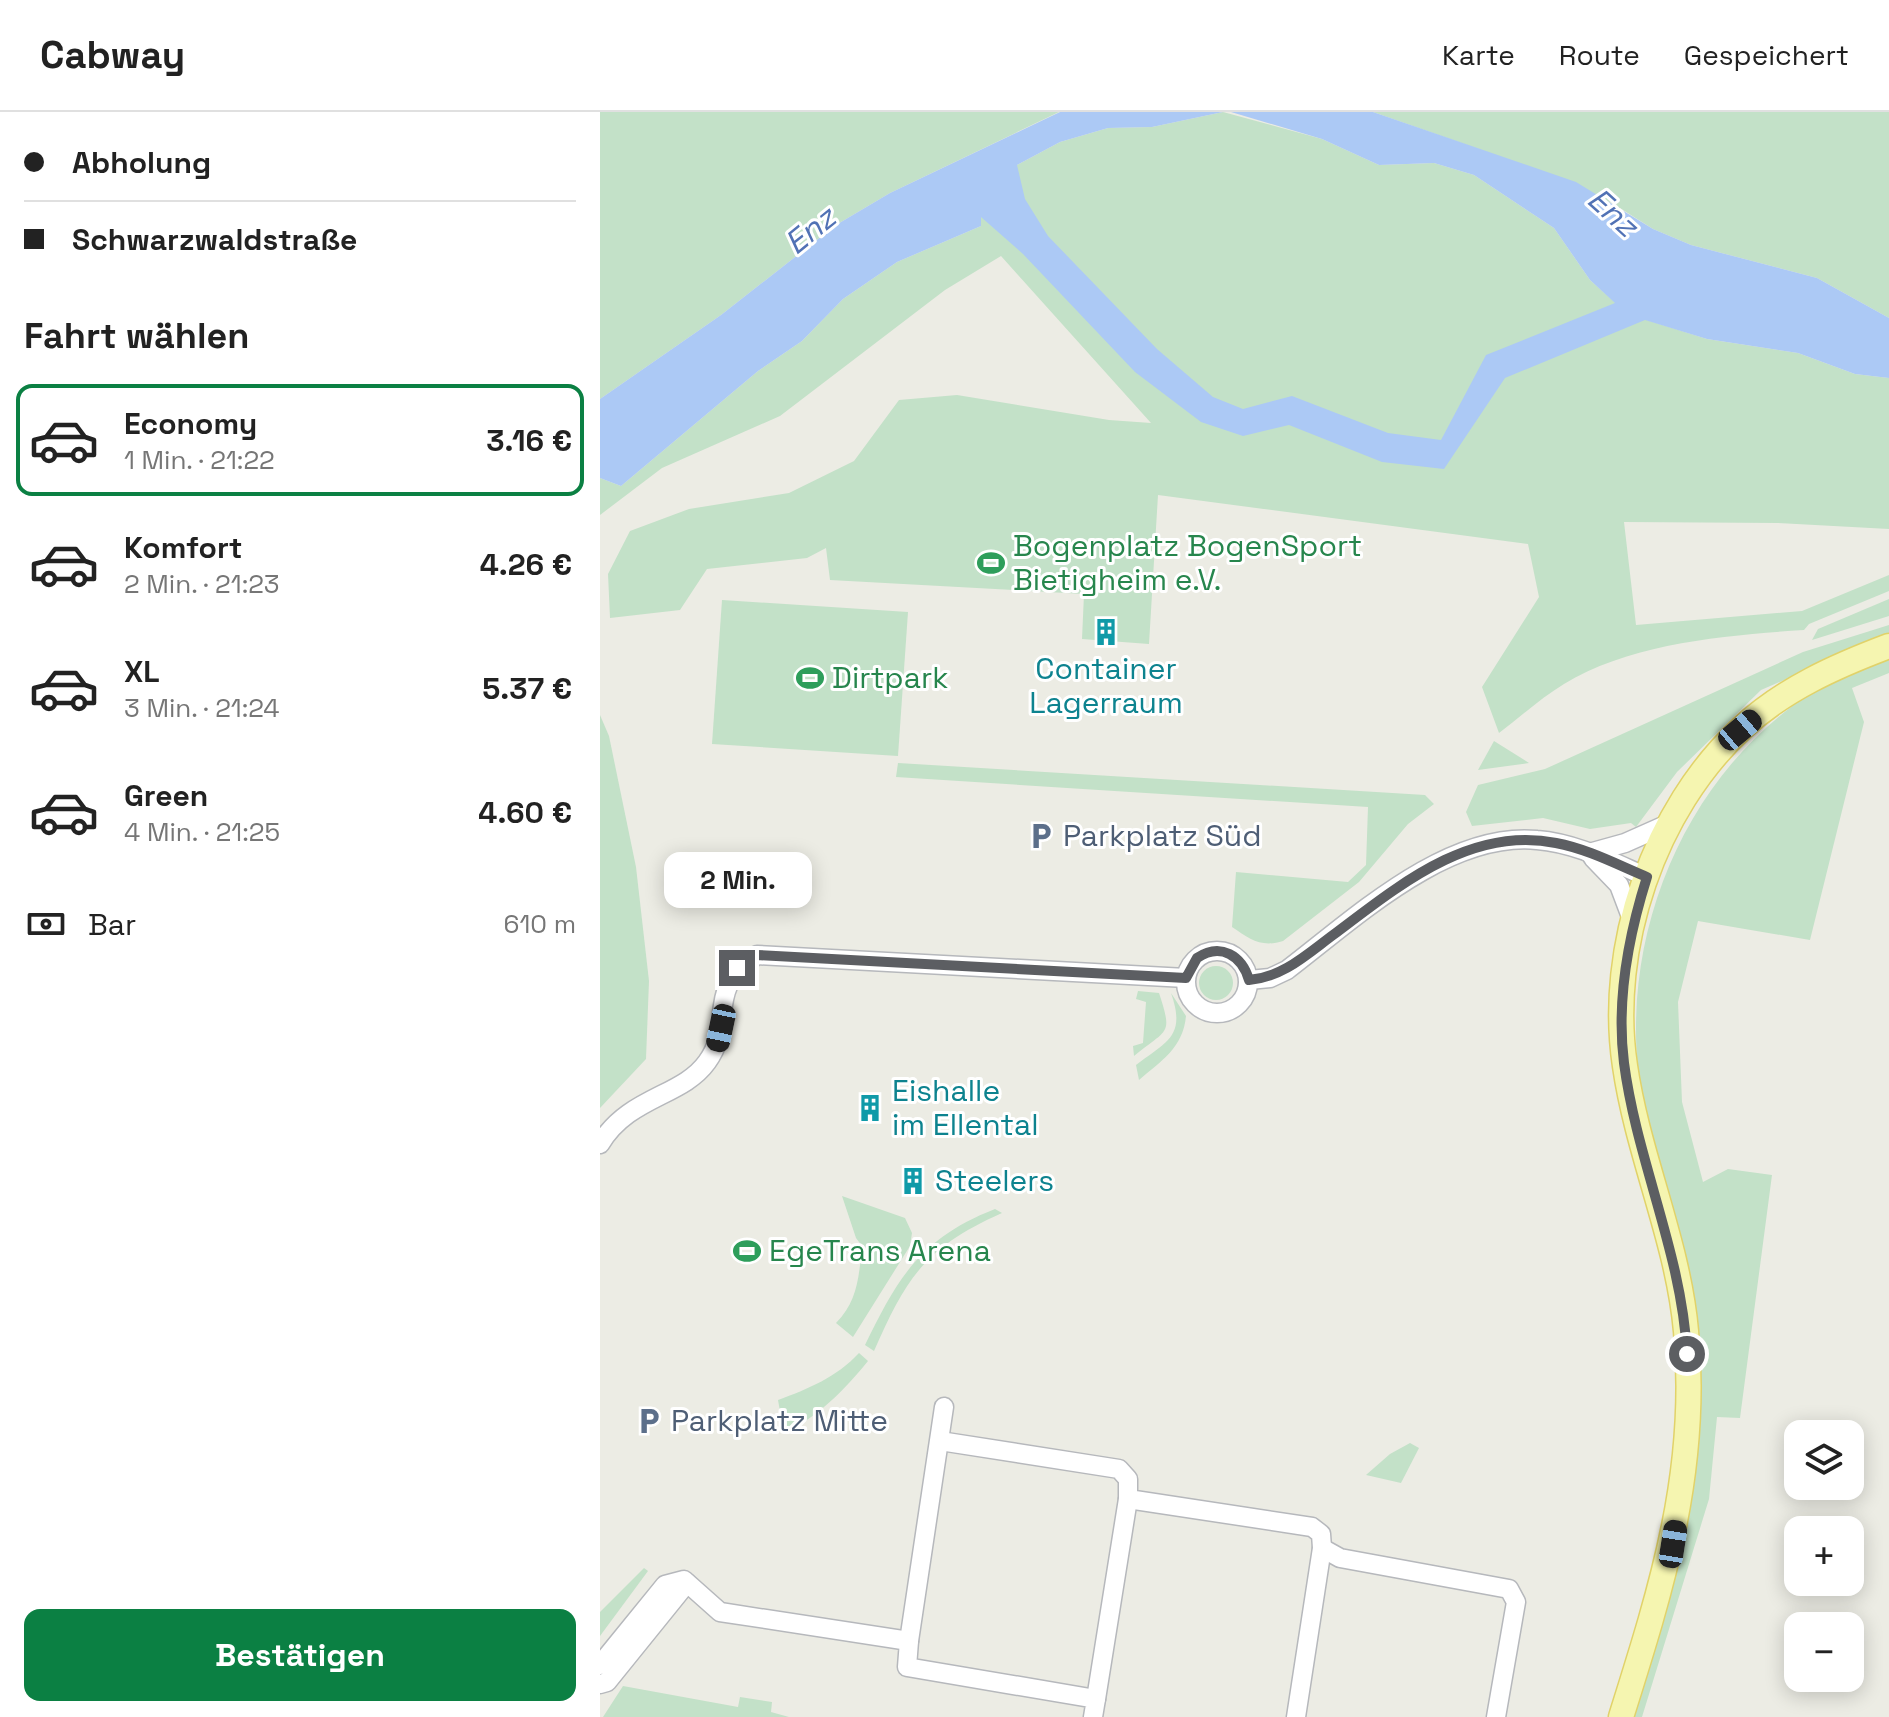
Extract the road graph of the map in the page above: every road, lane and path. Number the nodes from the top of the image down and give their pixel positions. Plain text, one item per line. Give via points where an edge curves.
1 (1889, 646) edge
2 (1670, 823) junction
3 (1589, 853) junction
4 (1647, 877) junction
5 (1633, 922) junction
6 (1186, 978) junction
7 (1249, 980) junction
8 (600, 1144) edge
9 (944, 1407) dead end
10 (940, 1441) junction
11 (1128, 1499) junction
12 (1322, 1548) junction
13 (687, 1583) junction
14 (636, 1636) junction
15 (909, 1641) junction
16 (600, 1665) edge
17 (600, 1684) edge
18 (1094, 1708) edge
19 (1296, 1717) edge
20 (1496, 1717) edge
21 (1621, 1717) edge

1 - 2 main road via 1825,672 1768,707 1715,758
2 - 3 street
2 - 4 main road
3 - 4 street
3 - 5 street via 1619,885
3 - 7 street via 1533,839 1470,849 1415,877 1287,970
4 - 5 main road
5 - 21 main road via 1622,1009 1624,1062 1679,1284 1690,1402 1673,1544
6 - 7 street via 1197,958 1220,951 1245,966
6 - 7 street via 1193,1003 1215,1014 1237,1007
6 - 8 street via 757,955 733,974 719,1011 717,1047 698,1074 623,1116
9 - 10 street
10 - 11 street via 1119,1469 1128,1479
10 - 15 street
11 - 12 street via 1312,1527 1321,1534
11 - 18 street
12 - 19 street
12 - 20 street via 1340,1558 1513,1594 1515,1610
13 - 14 street
13 - 14 street via 665,1585
13 - 15 street via 720,1612
14 - 16 street
14 - 17 street via 607,1682
15 - 18 street via 907,1667

